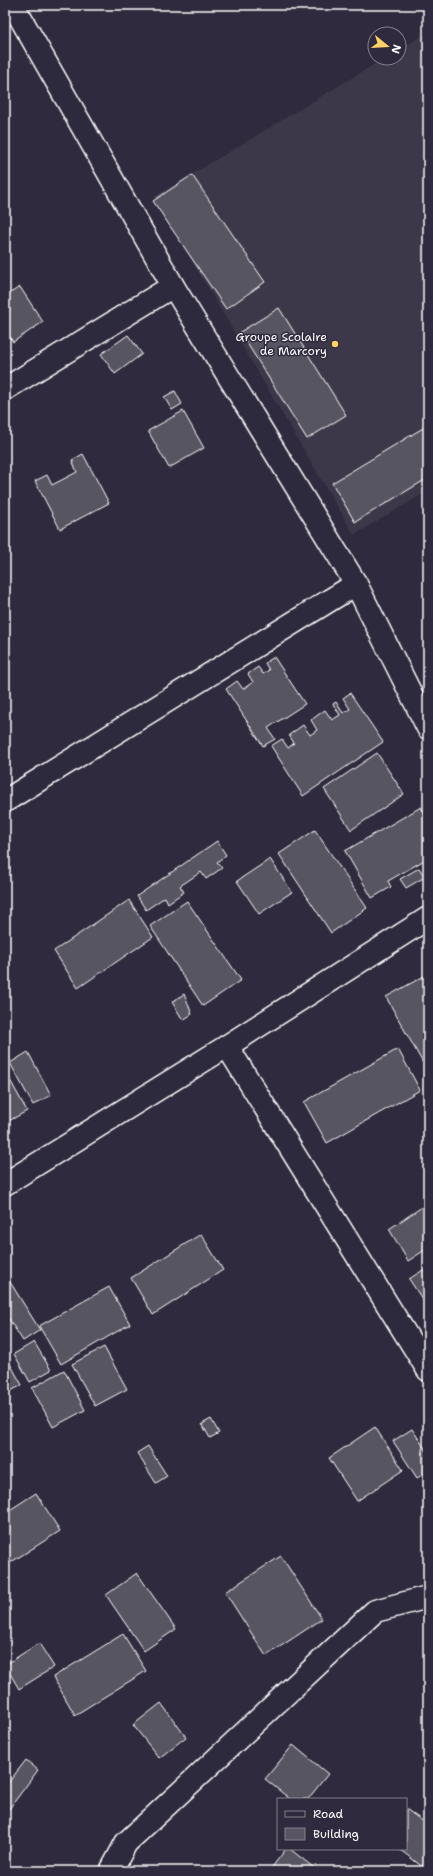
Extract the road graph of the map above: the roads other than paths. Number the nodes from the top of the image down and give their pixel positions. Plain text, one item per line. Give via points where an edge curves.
1 (13, 8) edge
2 (173, 286) junction
3 (5, 389) edge
4 (356, 584) junction
5 (428, 728) edge
6 (5, 801) edge
7 (428, 918) edge
8 (227, 1046) junction
9 (5, 1184) edge
10 (428, 1370) edge
11 (428, 1597) edge
12 (111, 1871) edge

1 - 2 street
2 - 3 street
2 - 4 street
4 - 5 street
4 - 6 street
7 - 8 street
8 - 9 street
8 - 10 street
11 - 12 street via 375,1611 126,1843

